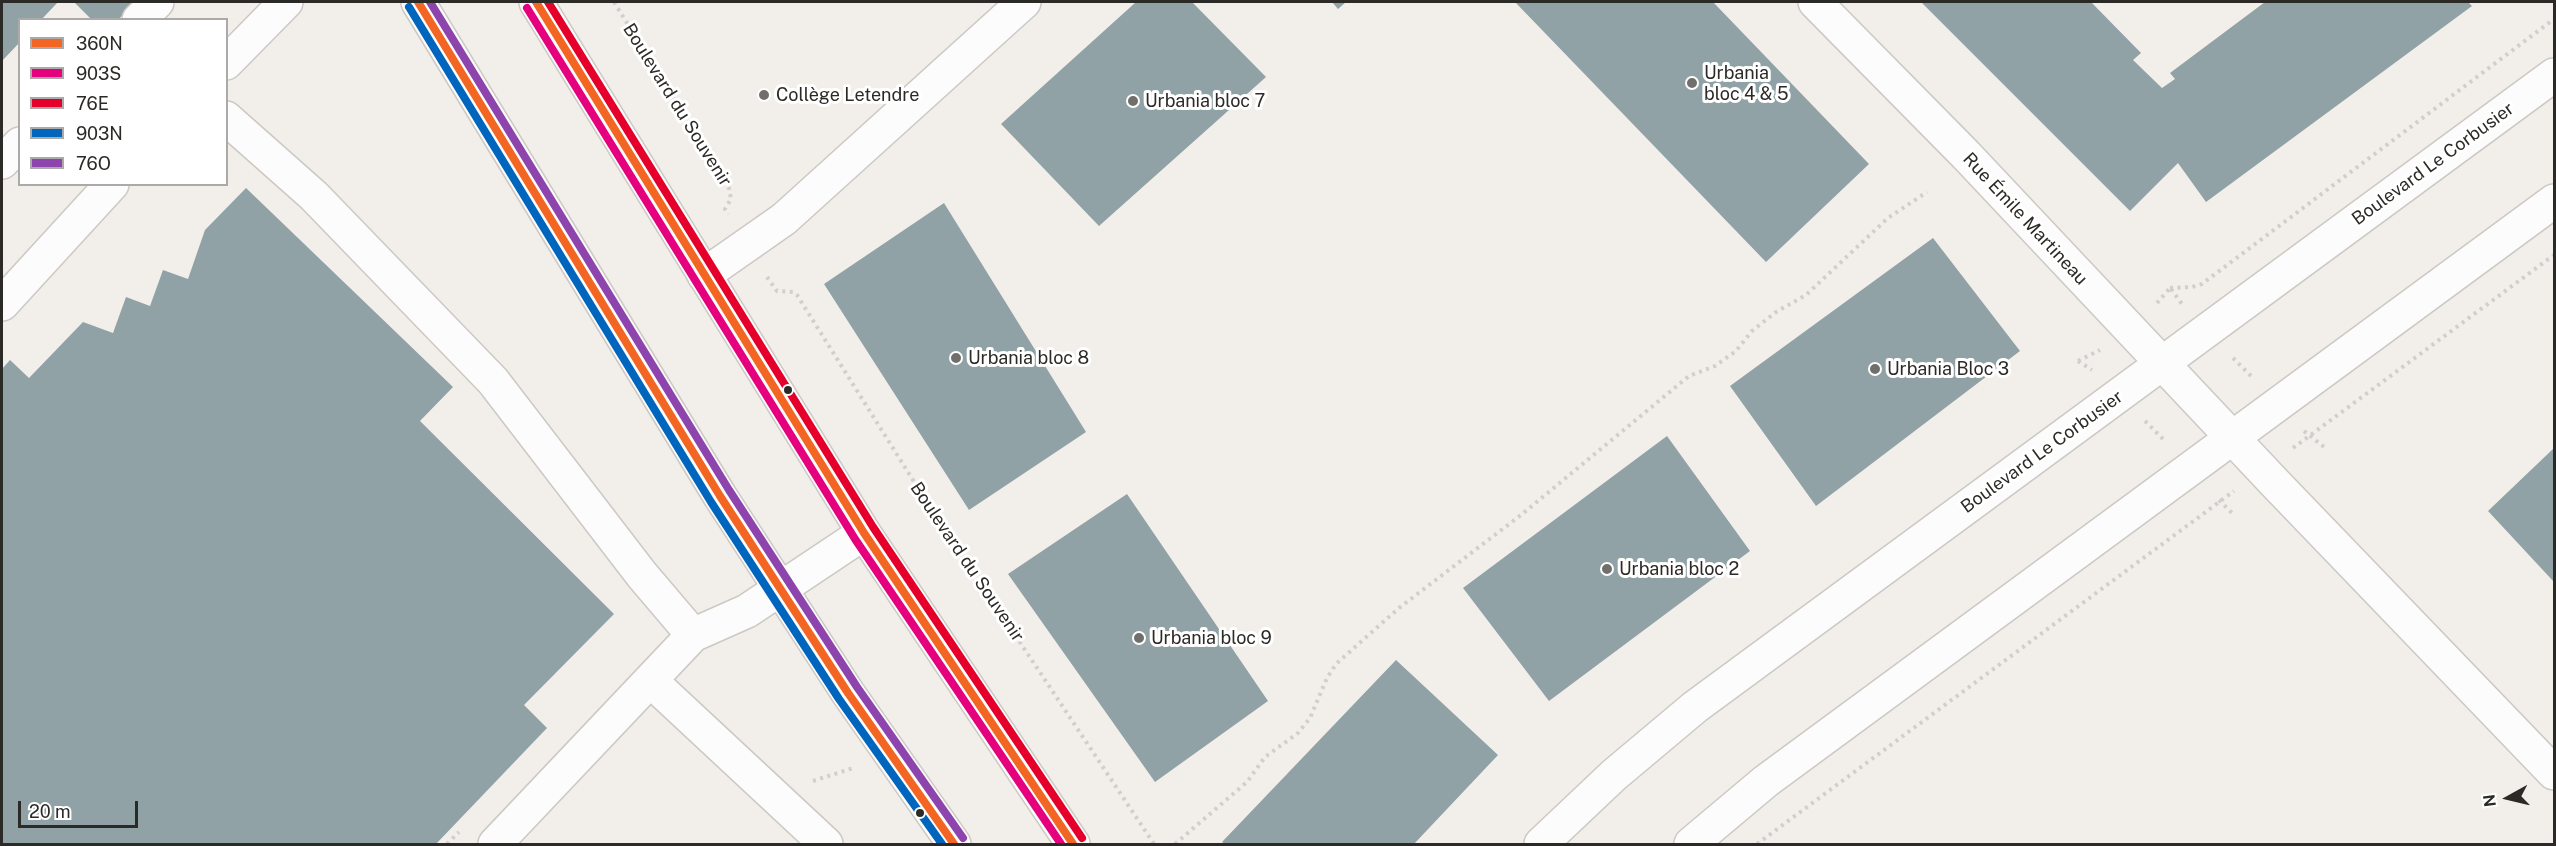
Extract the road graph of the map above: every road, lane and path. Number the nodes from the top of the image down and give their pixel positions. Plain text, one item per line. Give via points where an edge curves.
1 (156, 2) edge
2 (286, 2) edge
3 (418, 2) edge
4 (536, 2) edge
5 (614, 2) edge
6 (1024, 2) edge
7 (1815, 2) edge
8 (141, 18) edge
9 (2554, 19) edge
10 (228, 61) edge
11 (2554, 75) edge
12 (228, 120) edge
13 (18, 146) edge
14 (2, 162) edge
15 (110, 186) edge
16 (1927, 192) dead end
17 (2554, 201) edge
18 (725, 209) dead end
19 (2554, 255) edge
20 (704, 275) junction
21 (777, 291) dead end
22 (2, 304) edge
23 (2207, 331) junction
24 (2078, 361) dead end
25 (2162, 364) junction
26 (2120, 395) junction
27 (2278, 404) junction
28 (2324, 425) dead end
29 (2234, 438) junction
30 (2324, 447) dead end
31 (2192, 469) junction
32 (2206, 512) dead end
33 (2232, 513) dead end
34 (864, 533) junction
35 (781, 590) junction
36 (693, 635) junction
37 (651, 681) junction
38 (2554, 773) edge
39 (495, 844) edge
40 (825, 844) edge
41 (954, 844) edge
42 (1073, 844) edge
43 (1154, 844) edge
44 (1174, 844) edge
45 (1541, 844) edge
46 (1691, 844) edge
47 (1757, 844) edge

1 - 8 street
2 - 10 street
3 - 35 street
4 - 20 street
5 - 18 path, Boulevard du Souvenir via 729,188 731,199
6 - 20 street via 784,219
7 - 25 street, Rue Émile Martineau via 1966,155
9 - 23 path via 2202,284 2170,288
11 - 23 street, Boulevard Le Corbusier
12 - 36 street via 314,196 493,381
13 - 14 street
15 - 22 street
16 - 44 path via 1888,219 1806,296 1776,312 1715,366 1689,376 1521,515 1399,608 1336,664 1310,718 1298,733 1265,758 1247,782
17 - 27 street
19 - 28 path
20 - 34 street
21 - 43 path, Boulevard du Souvenir via 797,296 928,504
23 - 25 street, Boulevard Le Corbusier
23 - 27 path
24 - 26 path
25 - 26 street, Boulevard Le Corbusier
25 - 29 street, Rue Émile Martineau
26 - 31 path
26 - 45 street, Boulevard Le Corbusier via 1695,707 1614,775
27 - 29 street
27 - 30 path
29 - 31 street
29 - 38 street, Rue Émile Martineau
31 - 33 path
31 - 46 street via 1766,782
32 - 47 path
34 - 35 street
34 - 42 street
35 - 36 street via 747,611
35 - 41 street
36 - 37 street
37 - 39 street
37 - 40 street

